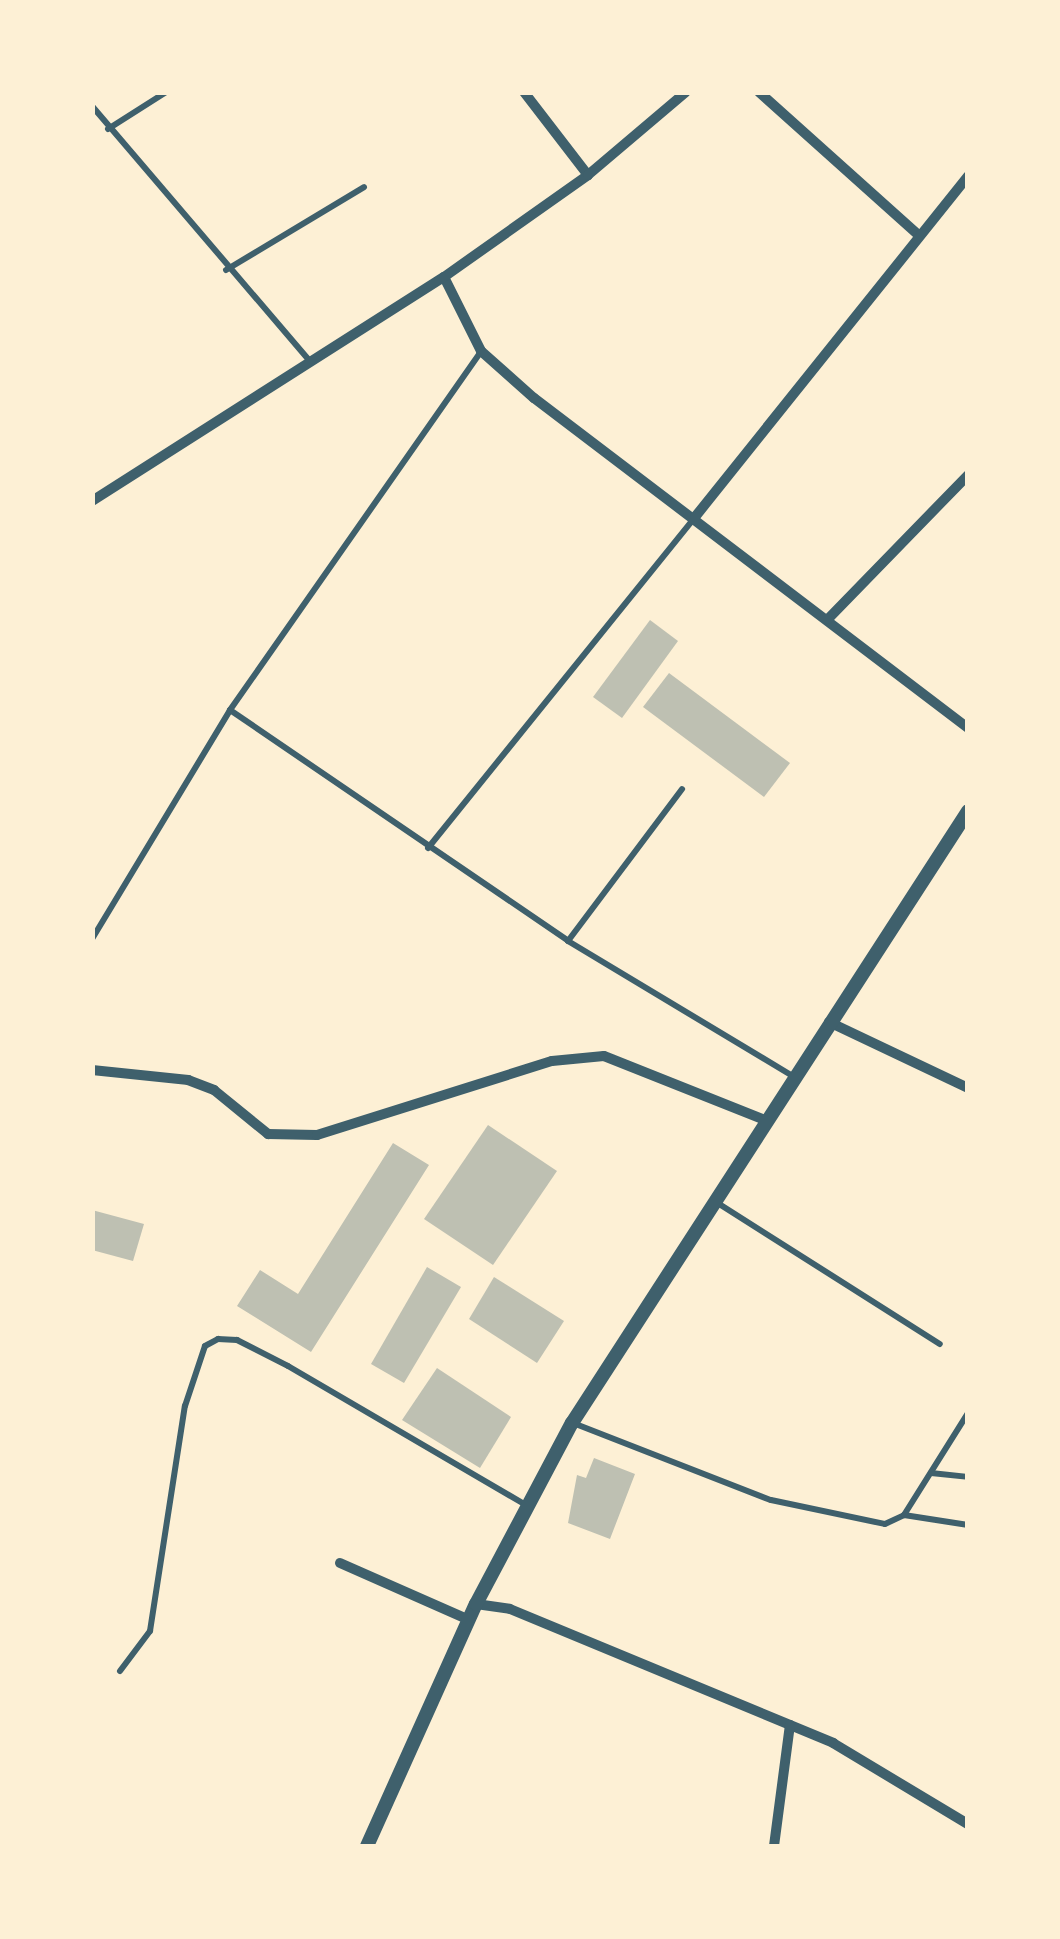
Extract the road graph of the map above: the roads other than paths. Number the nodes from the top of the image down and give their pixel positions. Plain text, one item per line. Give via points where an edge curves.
1 (166, 92) edge
2 (524, 92) edge
3 (686, 92) edge
4 (759, 92) edge
5 (92, 106) edge
6 (108, 129) junction
7 (588, 175) junction
8 (968, 176) edge
9 (364, 187) dead end
10 (916, 234) junction
11 (226, 270) junction
12 (444, 277) junction
13 (482, 351) junction
14 (308, 360) junction
15 (968, 475) edge
16 (92, 502) edge
17 (694, 516) junction
18 (828, 618) junction
19 (230, 710) junction
20 (968, 728) edge
21 (682, 789) dead end
22 (968, 812) edge
23 (428, 848) junction
24 (92, 939) edge
25 (568, 941) junction
26 (830, 1022) junction
27 (92, 1070) edge
28 (794, 1078) junction
29 (968, 1088) edge
30 (768, 1120) junction
31 (715, 1202) junction
32 (940, 1344) dead end
33 (968, 1412) edge
34 (572, 1423) junction
35 (931, 1473) junction
36 (968, 1477) edge
37 (529, 1506) junction
38 (904, 1515) junction
39 (968, 1525) edge
40 (340, 1564) dead end
41 (476, 1604) junction
42 (468, 1620) junction
43 (120, 1671) dead end
44 (790, 1726) junction
45 (968, 1824) edge
46 (367, 1846) edge
47 (774, 1846) edge

1 - 6 lane
2 - 7 street
3 - 7 street
4 - 10 street
5 - 6 lane
6 - 11 lane
7 - 12 street
8 - 10 street
9 - 11 lane
10 - 17 street
11 - 14 lane
12 - 13 street
12 - 14 street
13 - 17 street
13 - 19 lane
14 - 16 street
15 - 18 street
17 - 18 street
17 - 23 lane
18 - 20 street
19 - 23 lane
19 - 24 lane
21 - 25 lane
22 - 26 street
23 - 25 lane
25 - 28 lane
26 - 28 street
26 - 29 street
27 - 30 street via 188,1080 214,1090 268,1134 317,1135 552,1060 604,1056
28 - 30 street
30 - 31 street
31 - 32 lane
31 - 34 street
33 - 35 lane
34 - 37 street
34 - 38 lane via 770,1500 864,1524
35 - 36 lane
35 - 38 lane
37 - 41 street
37 - 43 lane via 288,1366 237,1340 218,1339 206,1346 185,1406 150,1632
38 - 39 lane
40 - 42 street
41 - 42 street
41 - 44 street via 510,1609
42 - 46 street
44 - 45 street via 832,1743
44 - 47 street

